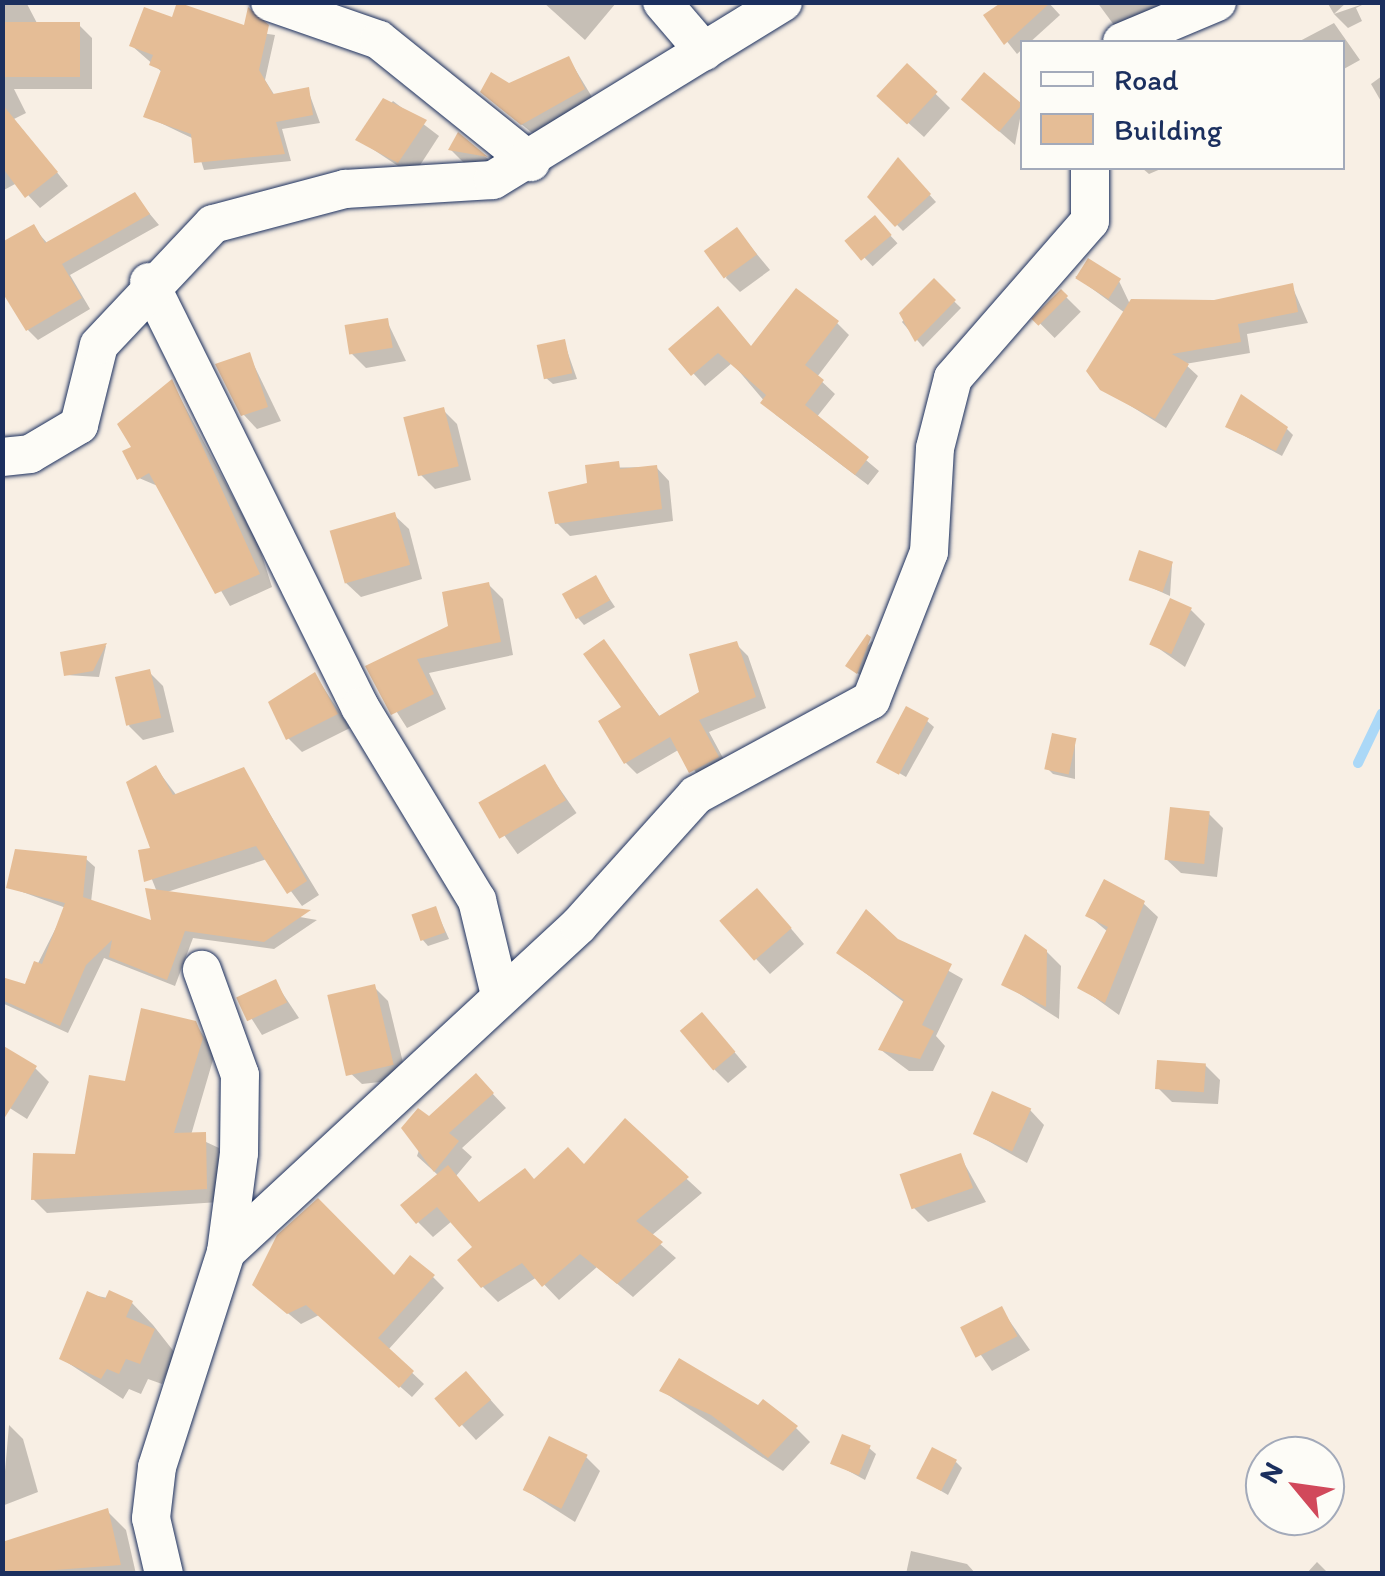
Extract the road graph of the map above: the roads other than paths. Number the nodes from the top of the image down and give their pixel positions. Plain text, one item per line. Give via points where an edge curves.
1 (270, 2) edge
2 (662, 2) edge
3 (783, 2) edge
4 (1216, 2) edge
5 (1127, 40) edge
6 (704, 52) junction
7 (532, 162) junction
8 (1090, 170) edge
9 (149, 282) junction
10 (2, 457) edge
11 (202, 970) dead end
12 (499, 991) junction
13 (226, 1252) junction
14 (164, 1574) edge

1 - 7 street via 380,40
2 - 6 street
3 - 6 street
4 - 5 street
6 - 7 street
7 - 9 street via 493,180 346,189 250,207 212,224
8 - 12 street via 1090,221 953,378 934,448 929,552 892,666 871,700 696,794 579,925
9 - 10 street via 99,344 79,424 30,454
9 - 12 street via 360,707 476,900
11 - 13 street via 240,1075
12 - 13 street
13 - 14 street via 156,1467 152,1518

